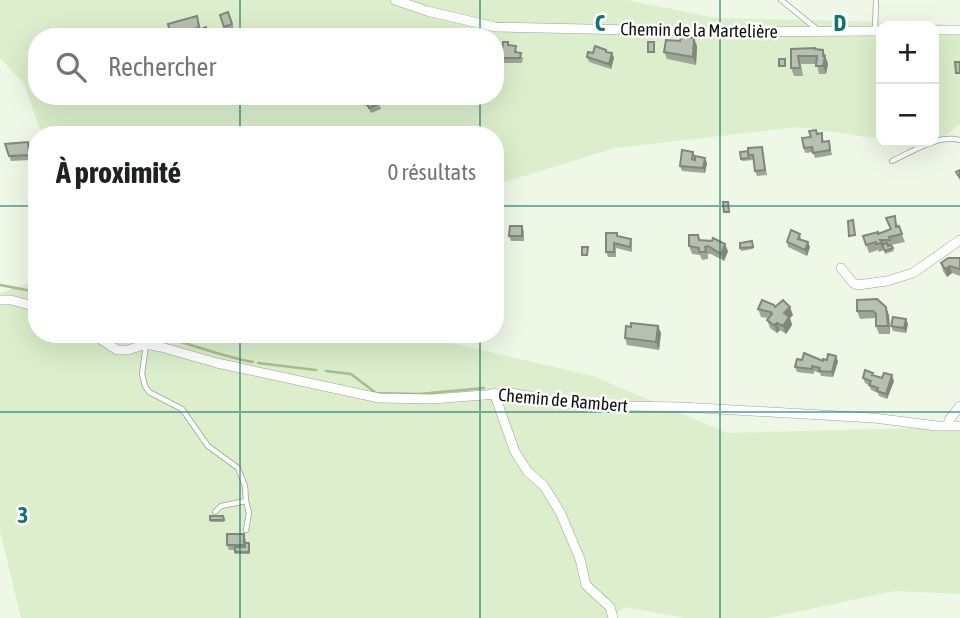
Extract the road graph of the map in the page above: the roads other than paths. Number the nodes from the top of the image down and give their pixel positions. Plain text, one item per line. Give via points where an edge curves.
1 (395, 0) edge
2 (781, 0) edge
3 (876, 0) edge
4 (877, 21) edge
5 (939, 30) edge
6 (960, 30) edge
7 (819, 31) junction
8 (876, 31) edge
9 (960, 140) edge
10 (892, 161) dead end
11 (960, 240) edge
12 (841, 268) dead end
13 (0, 300) edge
14 (28, 305) edge
15 (106, 343) edge
16 (146, 344) junction
17 (494, 393) junction
18 (960, 407) edge
19 (948, 426) junction
20 (960, 426) edge
21 (246, 501) junction
22 (215, 512) dead end
23 (246, 530) dead end
24 (613, 618) edge

1 - 7 street, Chemin de la Martelière via 495,27
2 - 7 lane
3 - 4 lane
5 - 6 street
7 - 8 street, Chemin de la Martelière
9 - 10 lane via 935,141
11 - 12 street via 913,273 887,281 853,284
13 - 14 street
15 - 16 street, Chemin de Rambert via 117,350
16 - 17 street, Chemin de Rambert via 379,398
16 - 21 lane via 145,386 182,409 208,446 238,468
17 - 19 street, Chemin de Rambert via 579,405 860,417
17 - 24 street via 515,452 560,512 586,584 610,607
18 - 19 street
19 - 20 street, Chemin de Rambert
21 - 22 lane via 221,506
21 - 23 lane

